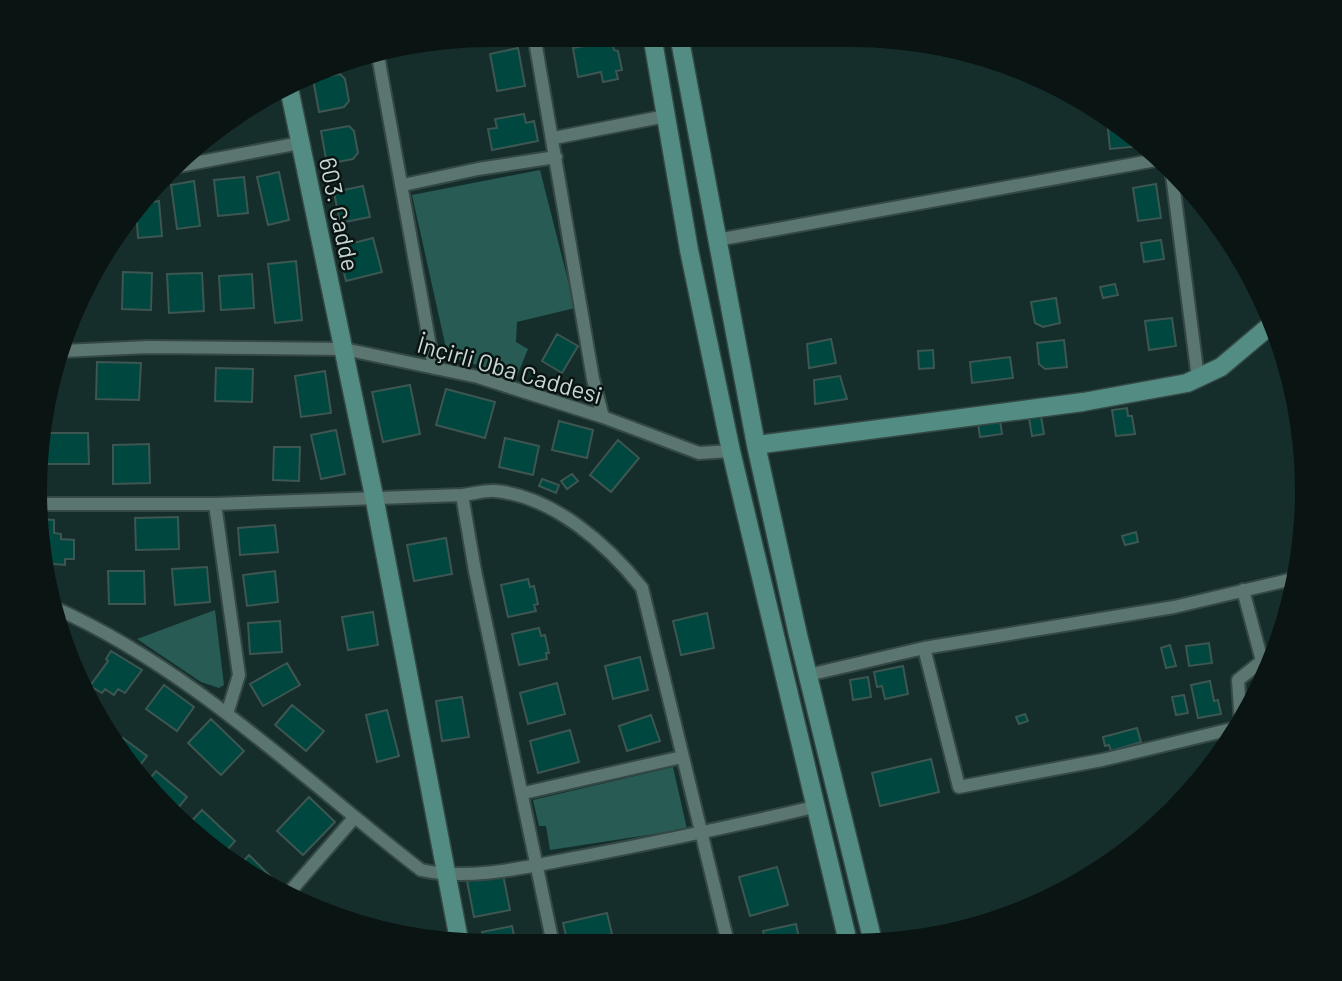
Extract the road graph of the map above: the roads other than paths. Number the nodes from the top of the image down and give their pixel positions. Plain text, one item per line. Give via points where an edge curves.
1 (536, 47) edge
2 (654, 47) edge
3 (681, 47) edge
4 (379, 61) edge
5 (290, 95) edge
6 (666, 116) junction
7 (554, 138) junction
8 (300, 143) junction
9 (556, 158) junction
10 (1149, 161) edge
11 (191, 164) edge
12 (403, 185) junction
13 (1173, 186) edge
14 (717, 240) junction
15 (1264, 330) edge
16 (344, 349) junction
17 (70, 351) edge
18 (434, 368) junction
19 (1198, 378) junction
20 (603, 417) junction
21 (756, 445) junction
22 (731, 451) junction
23 (462, 495) junction
24 (374, 496) junction
25 (47, 504) edge
26 (215, 504) junction
27 (1285, 581) edge
28 (1243, 590) junction
29 (64, 612) edge
30 (924, 648) junction
31 (1261, 659) edge
32 (1260, 663) edge
33 (808, 675) junction
34 (1239, 705) edge
35 (227, 714) junction
36 (1224, 730) edge
37 (682, 757) junction
38 (524, 793) junction
39 (814, 807) junction
40 (354, 818) junction
41 (702, 834) junction
42 (536, 865) junction
43 (447, 876) junction
44 (293, 888) edge
45 (458, 933) edge
46 (871, 933) edge
47 (551, 934) edge
48 (727, 934) edge
49 (846, 934) edge

1 - 7 street
2 - 6 main road
3 - 14 main road
4 - 12 street
5 - 8 main road, 603. Cadde
6 - 7 street
6 - 22 main road
7 - 9 street
8 - 11 street
8 - 16 main road, 603. Cadde
9 - 12 street
9 - 20 street
10 - 14 street
12 - 18 street
13 - 19 street
14 - 21 main road
15 - 19 main road via 1221,367
16 - 17 street, İnçirli Oba Caddesi
16 - 18 street, İnçirli Oba Caddesi
16 - 24 main road, 603. Cadde
18 - 20 street, İnçirli Oba Caddesi via 478,377
19 - 21 main road via 1083,402
20 - 22 street, İnçirli Oba Caddesi via 699,453
21 - 33 main road
22 - 39 main road
23 - 24 street
23 - 37 street via 493,491 528,498 562,515 624,565 642,588
23 - 38 street
24 - 26 street
24 - 43 main road, 603. Cadde
25 - 26 street
26 - 35 street via 239,675
27 - 28 street
28 - 30 street via 1174,607
28 - 31 street
29 - 35 street via 100,629
30 - 33 street
30 - 36 street via 959,787 1102,760
32 - 34 street via 1238,680
33 - 46 main road
35 - 40 street
37 - 38 street
37 - 41 street
38 - 42 street
39 - 41 street
39 - 49 main road
40 - 43 street via 421,870
40 - 44 street
41 - 42 street
41 - 48 street
42 - 43 street
42 - 47 street
43 - 45 main road, 603. Cadde

